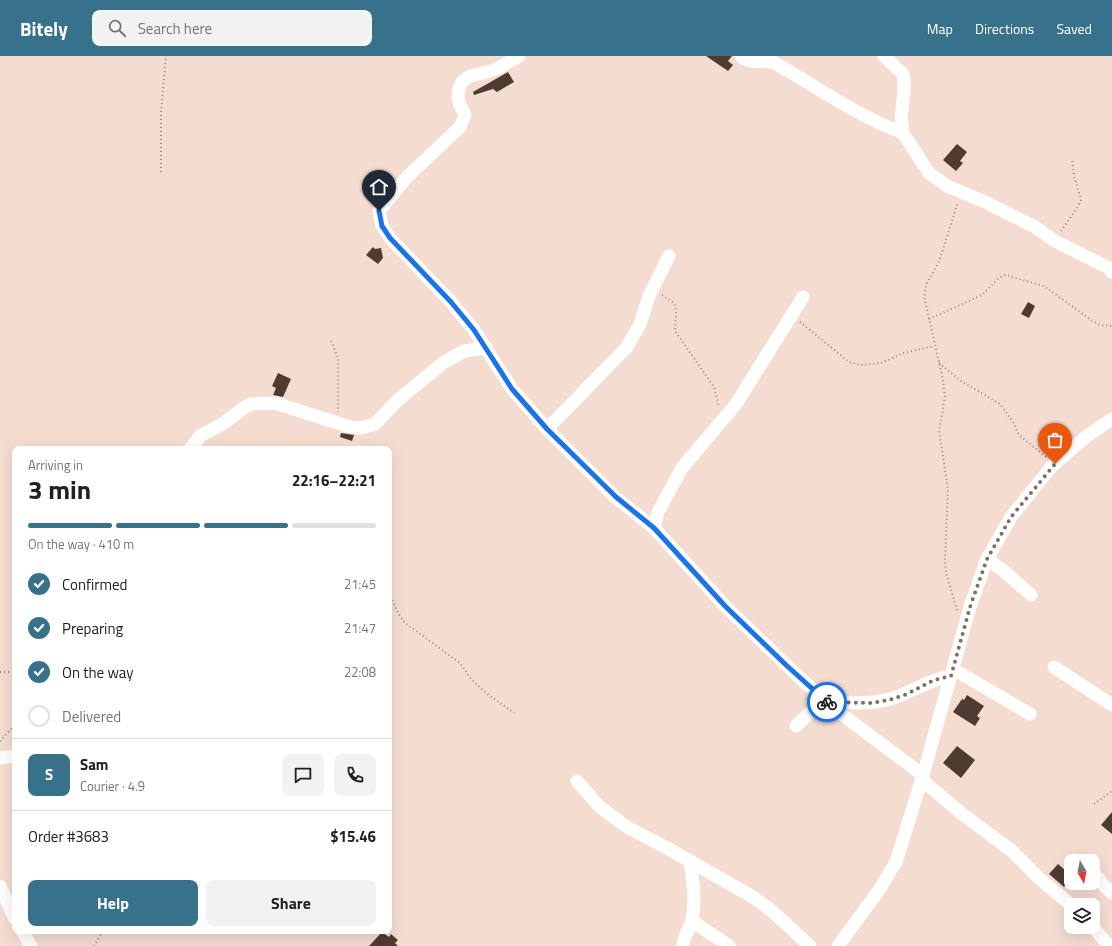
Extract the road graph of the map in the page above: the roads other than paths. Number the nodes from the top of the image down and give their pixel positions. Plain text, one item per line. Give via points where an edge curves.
1 (518, 56) edge
2 (741, 56) edge
3 (884, 56) edge
4 (903, 133) junction
5 (669, 256) dead end
6 (1112, 272) edge
7 (803, 297) dead end
8 (486, 348) junction
9 (1112, 420) edge
10 (547, 429) junction
11 (192, 446) edge
12 (654, 528) junction
13 (987, 559) junction
14 (1030, 595) dead end
15 (1054, 667) dead end
16 (952, 672) junction
17 (826, 701) junction
18 (1112, 705) edge
19 (1030, 714) dead end
20 (796, 726) dead end
21 (12, 756) edge
22 (0, 758) edge
23 (922, 777) junction
24 (577, 781) dead end
25 (690, 861) junction
26 (1100, 881) edge
27 (0, 886) edge
28 (1112, 893) edge
29 (1064, 899) edge
30 (12, 913) edge
31 (692, 921) junction
32 (24, 934) edge
33 (1099, 934) edge
34 (31, 946) edge
35 (683, 946) edge
36 (729, 946) edge
37 (810, 946) edge
38 (838, 946) edge
39 (1109, 946) edge

1 - 8 street via 495,69 471,74 466,78 458,95 465,115 460,127 406,178 379,211 382,226 390,238 451,302
2 - 4 street via 748,60 775,63 864,116
3 - 4 street via 904,78 901,117
4 - 6 street via 929,173 947,186 1035,226 1055,241 1109,268
5 - 10 street via 652,290 640,324 627,347
7 - 12 street via 746,390 682,468 658,512
8 - 10 street via 512,389
8 - 11 street via 464,351 443,363 398,400 375,424 361,428 275,403 252,404 200,436
9 - 13 street via 1087,436 1055,464 1011,517
10 - 12 street via 616,497
12 - 17 street via 725,606
13 - 14 street
13 - 16 street
15 - 18 street
16 - 17 street via 889,700 871,703
16 - 19 street
16 - 23 street
17 - 20 street
17 - 23 street
21 - 22 street
23 - 29 street via 961,813 1012,851
23 - 38 street via 896,862 880,890
24 - 25 street via 600,807 627,827
25 - 31 street via 695,891
25 - 37 street via 753,897
26 - 28 street
27 - 30 street
31 - 35 street via 683,940
31 - 36 street
32 - 34 street
33 - 39 street

